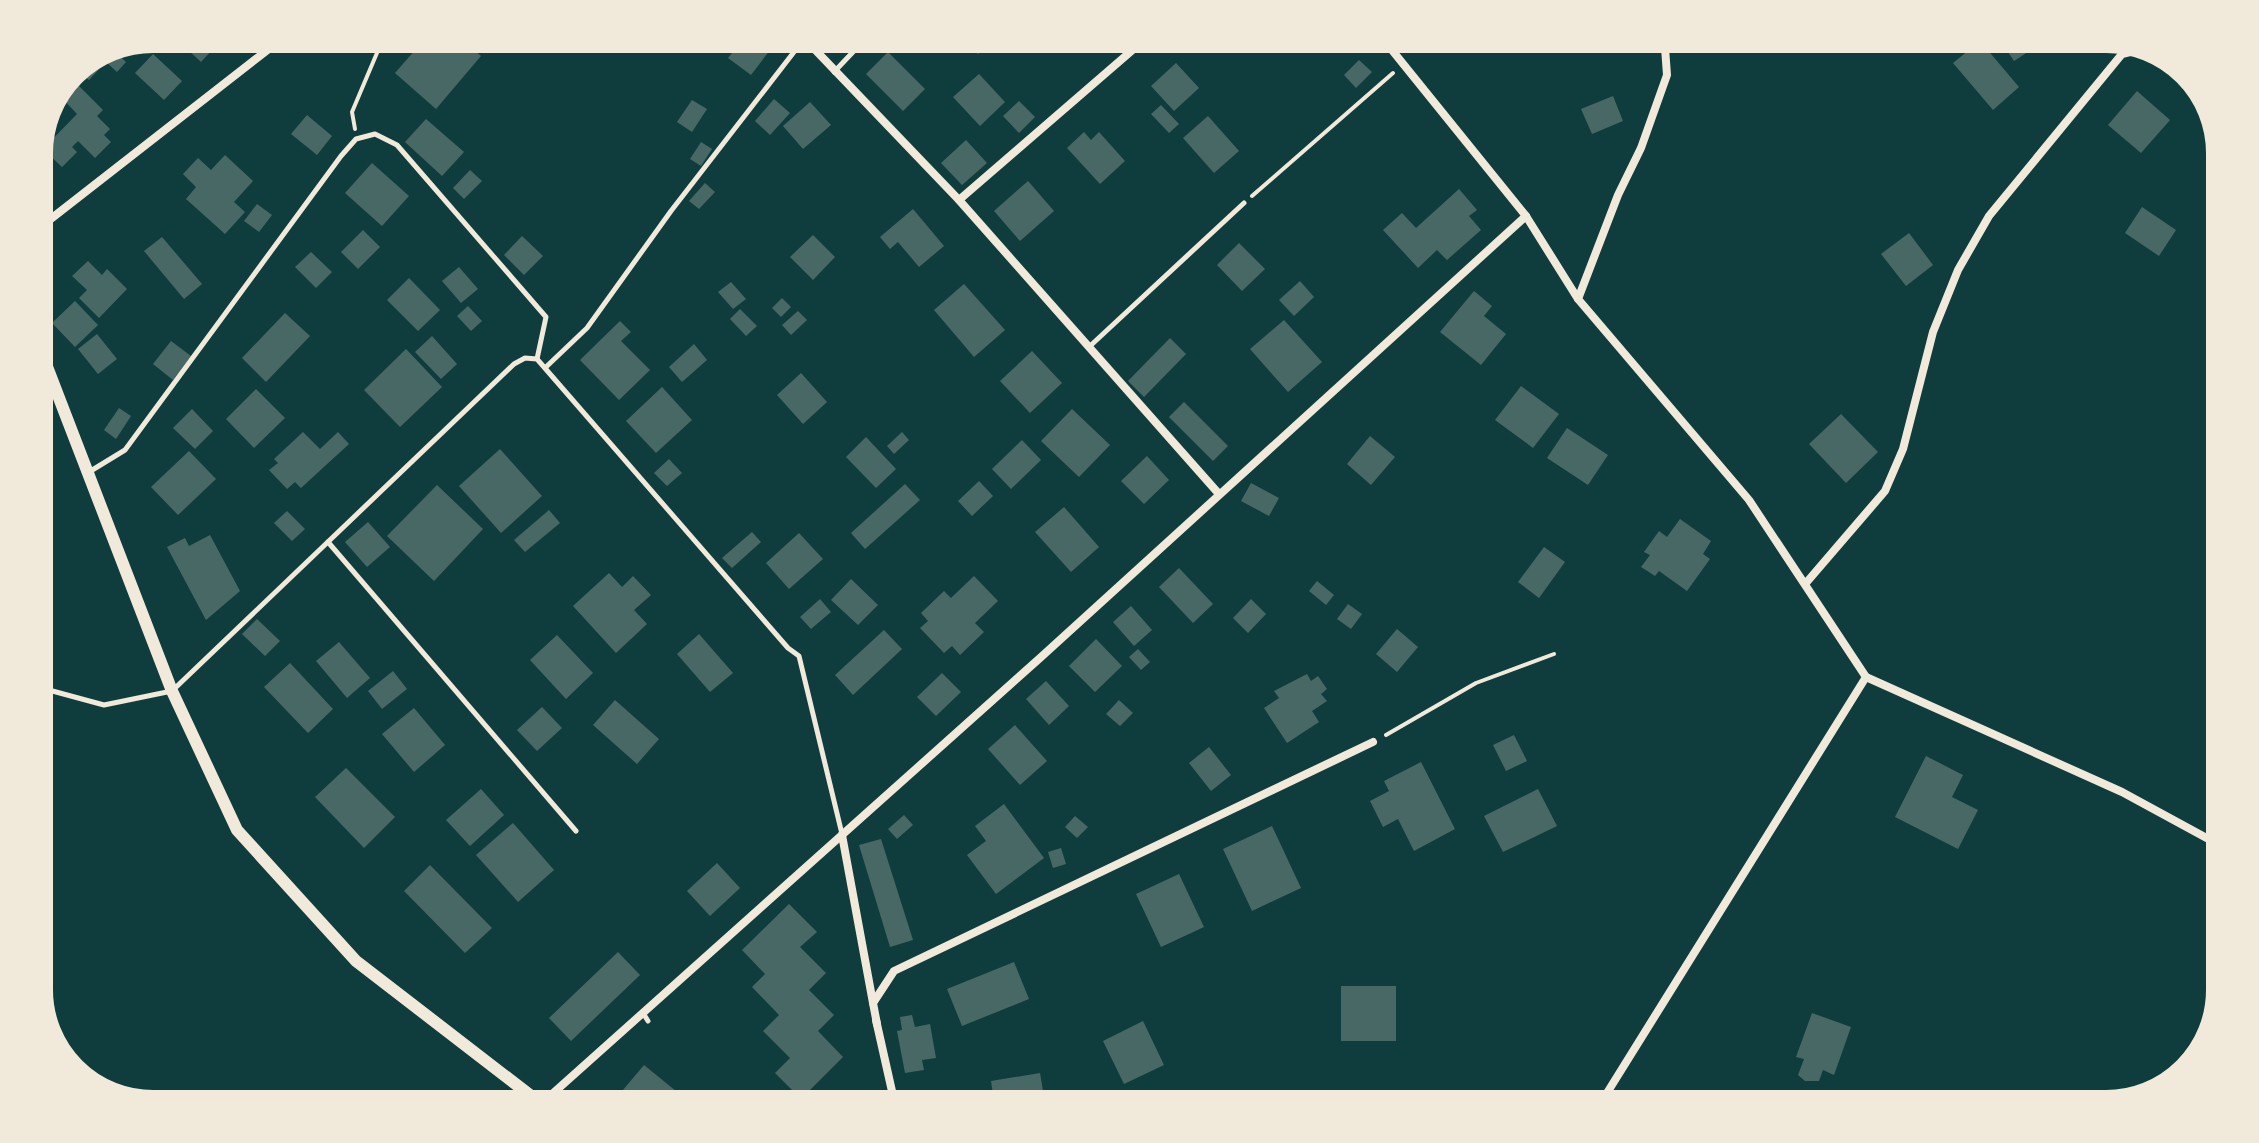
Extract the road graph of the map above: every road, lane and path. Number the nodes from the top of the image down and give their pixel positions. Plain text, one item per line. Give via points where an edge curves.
1 (270, 48) edge
2 (379, 48) edge
3 (793, 48) edge
4 (812, 48) edge
5 (857, 48) edge
6 (1135, 48) edge
7 (1390, 48) edge
8 (1665, 48) edge
9 (2131, 52) edge
10 (1402, 64) junction
11 (833, 73) junction
12 (356, 139) junction
13 (959, 200) junction
14 (1244, 203) joint
15 (1526, 216) junction
16 (48, 221) edge
17 (1578, 299) junction
18 (1089, 348) junction
19 (537, 359) junction
20 (546, 367) junction
21 (48, 368) edge
22 (89, 472) junction
23 (1219, 494) junction
24 (328, 542) junction
25 (1806, 583) junction
26 (1554, 654) dead end
27 (1866, 677) junction
28 (48, 690) edge
29 (172, 691) junction
30 (1373, 742) joint
31 (576, 831) dead end
32 (842, 835) junction
33 (2211, 840) edge
34 (877, 1024) junction
35 (530, 1095) edge
36 (557, 1095) edge
37 (893, 1095) edge
38 (1606, 1095) edge

1 - 16 street
2 - 12 path via 352,112
3 - 20 lane via 587,328
4 - 11 street
5 - 11 lane
6 - 13 street
7 - 10 street
8 - 17 street via 1667,75
9 - 25 street via 2122,54 1989,216 1958,270 1933,332 1903,449 1885,491
10 - 14 path
10 - 15 street
11 - 13 street
12 - 19 lane via 375,134 397,145 546,317
12 - 22 lane via 125,450
13 - 18 street
14 - 18 lane
15 - 17 street
15 - 23 street
17 - 25 street via 1749,500
18 - 23 street
19 - 20 lane
19 - 24 lane via 514,364
20 - 32 lane via 799,656
21 - 22 street
22 - 29 street
23 - 32 street
24 - 29 lane
24 - 31 lane
25 - 27 street
26 - 30 path via 1476,683
27 - 33 street via 2122,792
27 - 38 street
28 - 29 lane via 104,705
29 - 35 street via 237,830 356,961
30 - 34 street via 894,971 873,1003
32 - 34 street
32 - 36 street
34 - 37 street

